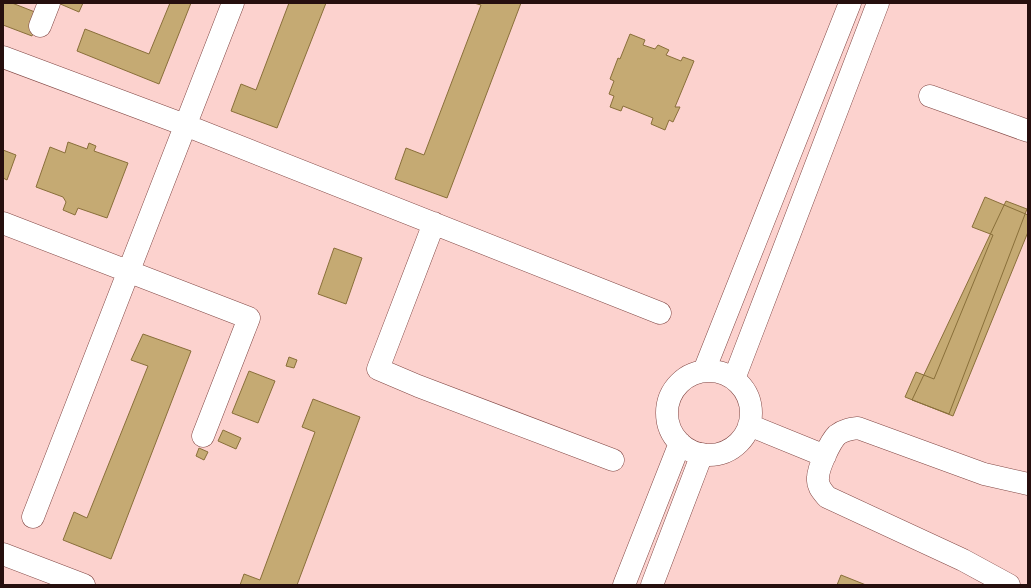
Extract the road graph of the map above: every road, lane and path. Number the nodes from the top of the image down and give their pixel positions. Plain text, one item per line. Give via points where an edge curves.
1 (49, 3) edge
2 (233, 3) edge
3 (850, 3) edge
4 (878, 3) edge
5 (40, 26) dead end
6 (3, 57) edge
7 (930, 96) dead end
8 (185, 125) junction
9 (1028, 131) edge
10 (3, 223) edge
11 (434, 223) junction
12 (128, 271) junction
13 (660, 313) dead end
14 (704, 371) junction
15 (734, 379) junction
16 (749, 425) junction
17 (203, 436) dead end
18 (680, 443) junction
19 (702, 454) junction
20 (825, 456) junction
21 (613, 460) dead end
22 (1028, 484) edge
23 (33, 517) dead end
24 (3, 554) edge
25 (84, 585) edge
26 (624, 585) edge
27 (652, 585) edge
28 (1009, 585) edge

1 - 5 lane
2 - 8 lane
3 - 14 lane
4 - 15 lane
6 - 8 lane
7 - 9 lane
8 - 11 lane
8 - 12 lane
10 - 12 lane
11 - 13 lane
11 - 21 lane via 378,369
12 - 17 lane via 249,318
12 - 23 lane
14 - 15 lane via 725,374
14 - 18 lane via 685,379 671,395 667,415 669,426
15 - 16 lane via 747,395
16 - 19 lane via 739,442 731,448 712,455
16 - 20 lane
18 - 19 lane
18 - 26 lane
19 - 27 lane
20 - 22 lane via 838,434 858,428 984,474
20 - 28 lane via 819,470 818,485 827,497 963,560
24 - 25 lane

